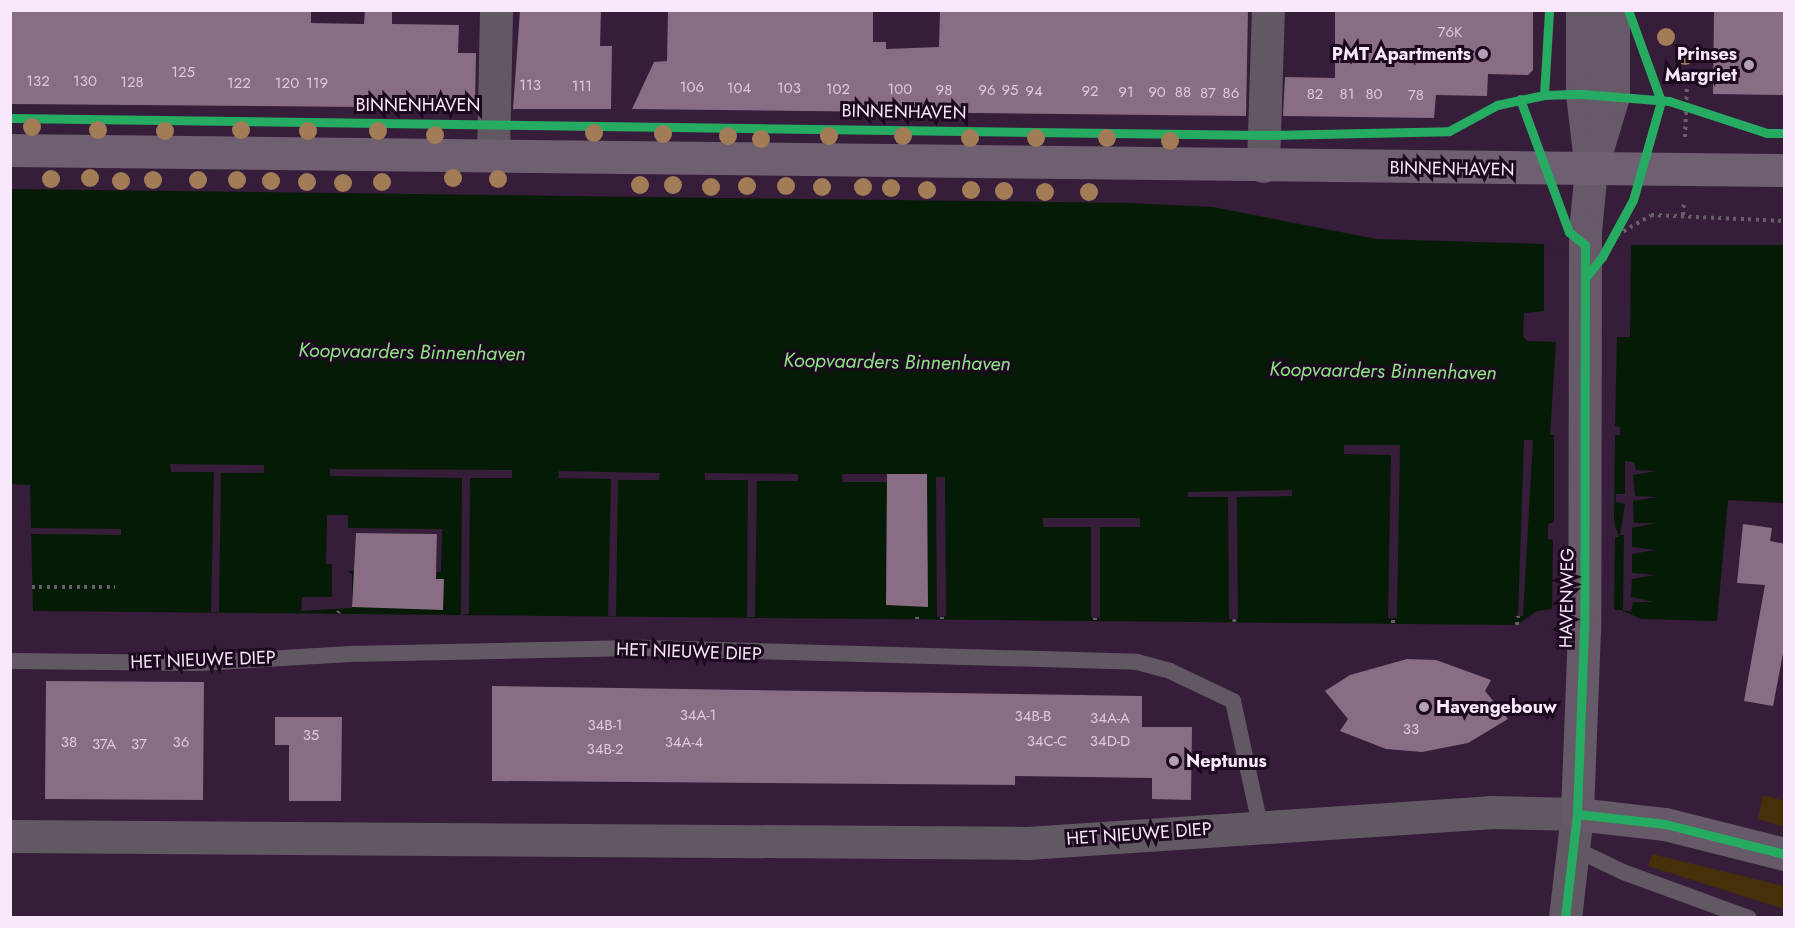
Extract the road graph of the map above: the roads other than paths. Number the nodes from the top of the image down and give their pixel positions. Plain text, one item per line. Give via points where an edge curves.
1 (495, 10) edge
2 (1268, 10) edge
3 (1582, 10) edge
4 (1613, 10) edge
5 (10, 150) edge
6 (493, 155) junction
7 (1263, 166) junction
8 (1590, 169) junction
9 (1785, 170) edge
10 (10, 662) edge
11 (1577, 814) junction
12 (1260, 825) junction
13 (10, 836) edge
14 (1575, 849) junction
15 (1785, 854) edge
16 (1564, 918) edge
17 (1749, 918) edge

1 - 6 street
2 - 7 street
3 - 8 street, HAVENWEG via 1582,94
4 - 8 street, HAVENWEG via 1613,96
5 - 6 main road, BINNENHAVEN
6 - 7 main road, BINNENHAVEN
7 - 8 main road, BINNENHAVEN
8 - 9 main road, BINNENHAVEN
8 - 11 street, HAVENWEG via 1598,241 1585,278 1584,630
10 - 12 lane, HET NIEUWE DIEP via 199,663 350,654 645,648 1137,662 1170,671 1233,701
11 - 12 street, HET NIEUWE DIEP via 1490,812
11 - 14 street, HAVENWEG
11 - 15 street, HET NIEUWE DIEP via 1665,824
12 - 13 street, HET NIEUWE DIEP via 1027,843
14 - 16 street, HAVENWEG
14 - 17 lane via 1623,872

